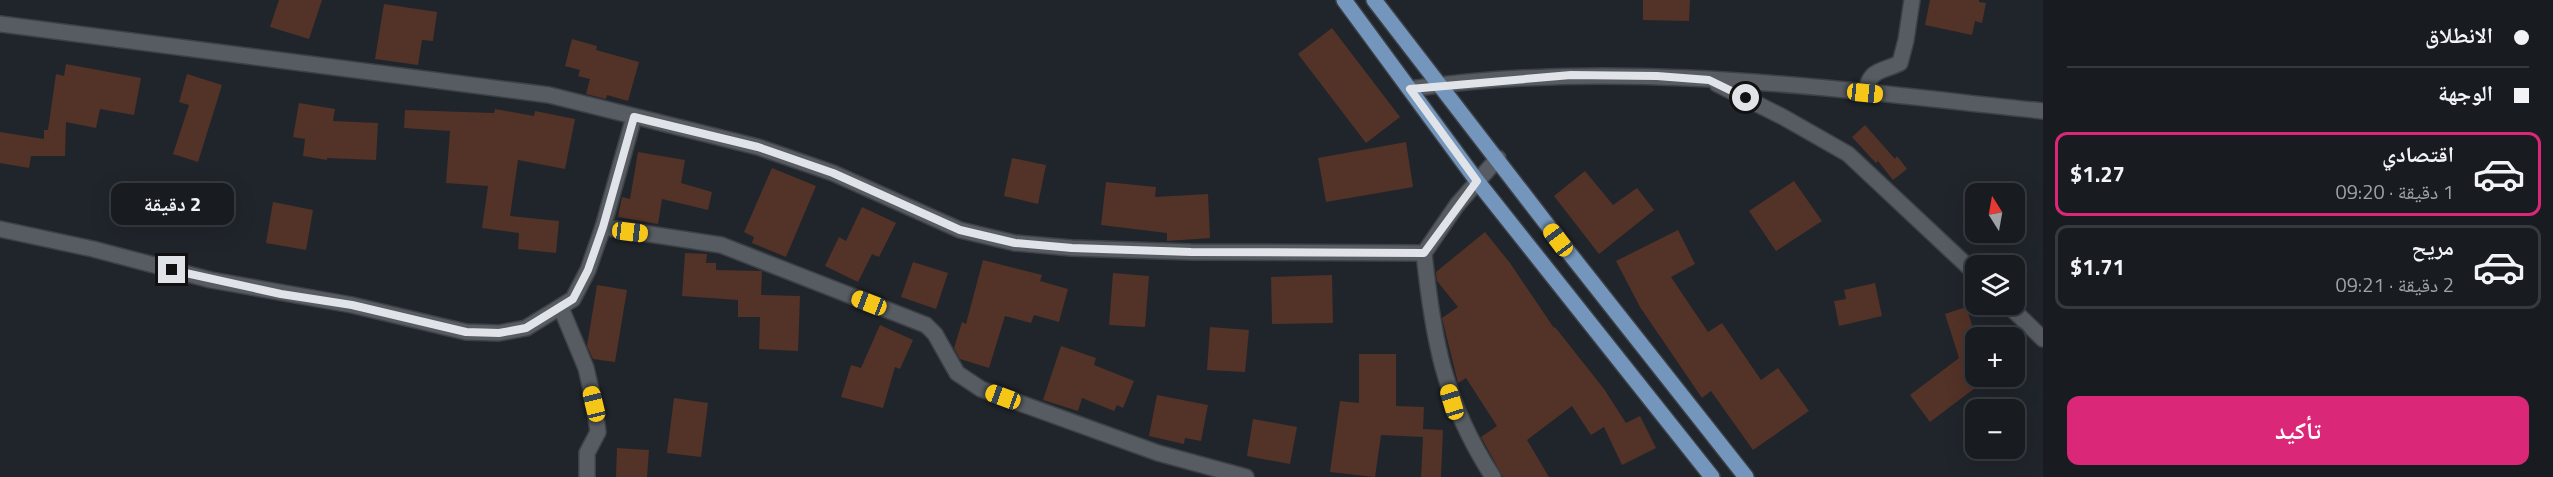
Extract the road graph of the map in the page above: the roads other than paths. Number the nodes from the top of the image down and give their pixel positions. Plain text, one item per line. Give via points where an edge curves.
1 (1344, 0) edge
2 (1374, 0) edge
3 (1912, 0) edge
4 (0, 24) edge
5 (1709, 80) junction
6 (1439, 85) junction
7 (1410, 89) junction
8 (1865, 93) junction
9 (2043, 111) edge
10 (634, 117) junction
11 (1498, 158) junction
12 (1477, 181) junction
13 (603, 227) junction
14 (0, 230) edge
15 (1424, 253) junction
16 (1965, 264) edge
17 (561, 308) junction
18 (2018, 315) edge
19 (1622, 320) junction
20 (1601, 337) junction
21 (2043, 339) edge
22 (587, 477) edge
23 (1246, 477) edge
24 (1492, 477) edge
25 (1712, 477) edge
26 (1746, 477) edge

1 - 7 main road
2 - 6 main road
3 - 8 street via 1900,63 1878,71 1869,79
4 - 10 street via 549,95
5 - 6 street via 1571,75
5 - 8 street
5 - 16 street via 1848,154
6 - 7 street
6 - 11 main road
7 - 12 main road
8 - 9 street
10 - 13 street
10 - 15 street via 758,147 833,173 960,230 1015,243 1191,252
11 - 12 street
11 - 19 main road
12 - 15 street
12 - 20 main road
13 - 17 street via 573,299
13 - 23 street via 721,245 926,325 957,373 981,389 1158,453
14 - 17 street via 211,280 352,305 466,332 499,333 526,328
15 - 24 street via 1437,354 1452,402
17 - 22 street via 586,368 594,404 598,432 587,453
18 - 21 street
19 - 20 main road
19 - 26 main road
20 - 25 main road

